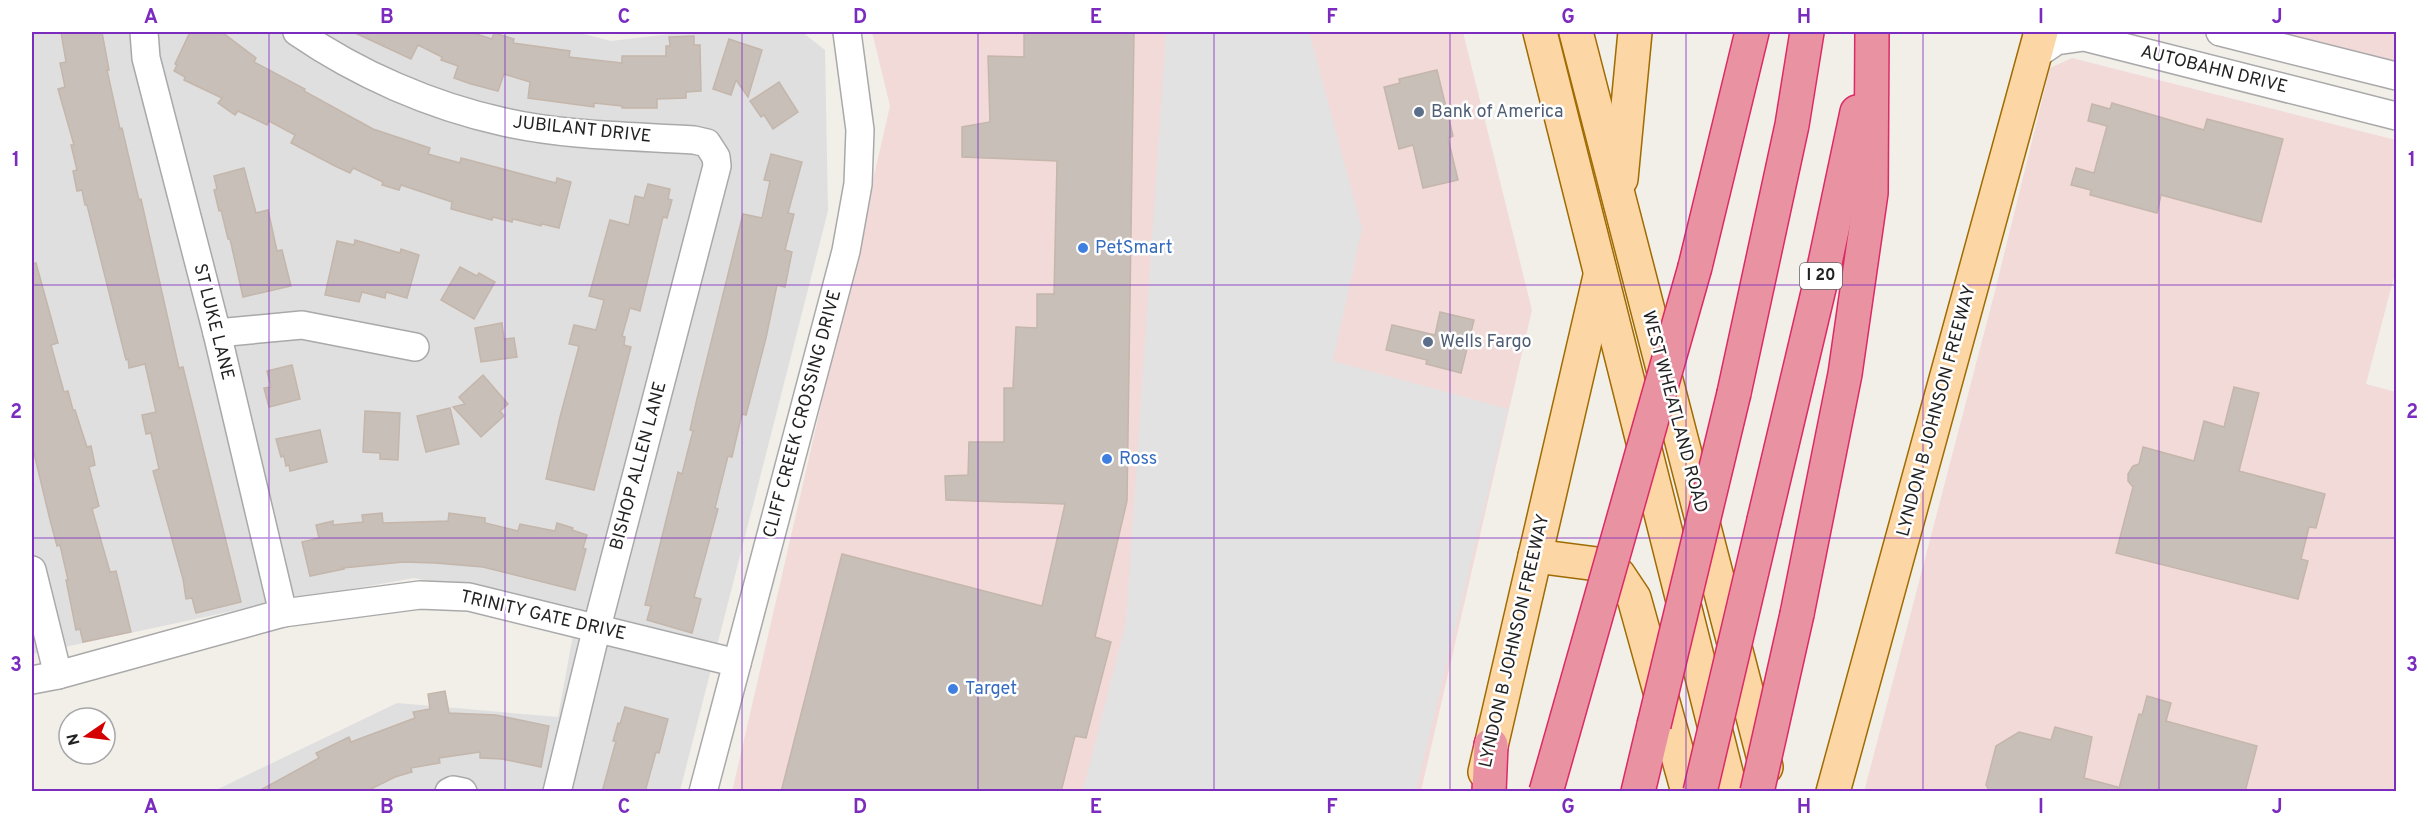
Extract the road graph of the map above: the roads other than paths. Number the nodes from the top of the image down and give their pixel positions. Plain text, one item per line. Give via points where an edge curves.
1 (144, 32) edge
2 (297, 32) edge
3 (847, 32) edge
4 (1540, 32) edge
5 (1576, 32) edge
6 (1635, 32) edge
7 (1752, 32) edge
8 (1808, 32) edge
9 (1872, 32) edge
10 (2220, 32) edge
11 (2038, 44) edge
12 (2397, 76) edge
13 (2397, 116) edge
14 (707, 143) joint
15 (1618, 196) junction
16 (1600, 273) junction
17 (1601, 332) junction
18 (217, 333) junction
19 (416, 347) dead end
20 (1680, 433) junction
21 (1534, 556) junction
22 (32, 570) edge
23 (283, 613) junction
24 (597, 627) junction
25 (737, 663) junction
26 (58, 675) junction
27 (32, 680) edge
28 (1491, 745) junction
29 (449, 792) edge
30 (463, 792) edge
31 (557, 792) edge
32 (703, 792) edge
33 (1480, 792) edge
34 (1489, 792) edge
35 (1546, 792) edge
36 (1638, 792) edge
37 (1688, 792) edge
38 (1700, 792) edge
39 (1731, 792) edge
40 (1757, 792) edge
41 (1773, 792) edge
42 (1833, 792) edge

1 - 18 street, ST LUKE LANE via 146,58
2 - 14 street, JUBILANT DRIVE via 384,81 448,107 504,122 572,132
3 - 25 street, CLIFF CREEK CROSSING DRIVE via 860,130 856,195 846,251
4 - 16 main road
5 - 15 main road, WEST WHEATLAND ROAD
6 - 15 main road, LYNDON B JOHNSON FREEWAY
7 - 35 highway, bridge via 1695,267
8 - 36 highway, bridge via 1792,125 1734,393
9 - 38 highway, I 20, bridge via 1830,240
9 - 40 highway, bridge via 1871,193 1845,374
10 - 12 street
11 - 13 street, AUTOBAHN DRIVE via 2084,37
11 - 42 main road, LYNDON B JOHNSON FREEWAY
14 - 24 street, BISHOP ALLEN LANE via 717,166
15 - 16 main road, LYNDON B JOHNSON FREEWAY
15 - 20 main road, WEST WHEATLAND ROAD
16 - 17 main road, LYNDON B JOHNSON FREEWAY
17 - 20 main road via 1636,347 1661,406
17 - 21 main road, LYNDON B JOHNSON FREEWAY
17 - 39 main road, WEST WHEATLAND ROAD
18 - 19 street via 302,325
18 - 23 street, ST LUKE LANE
20 - 41 main road, WEST WHEATLAND ROAD
21 - 28 main road, LYNDON B JOHNSON FREEWAY
21 - 37 main road via 1597,564 1618,573 1634,598
22 - 26 street
23 - 24 street, TRINITY GATE DRIVE via 395,597 447,595
23 - 26 street, TRINITY GATE DRIVE
24 - 25 street, TRINITY GATE DRIVE
24 - 31 street, BISHOP ALLEN LANE
25 - 32 street, CLIFF CREEK CROSSING DRIVE
26 - 27 street, TRINITY GATE DRIVE
28 - 33 main road, LYNDON B JOHNSON FREEWAY
28 - 34 highway
29 - 30 street

